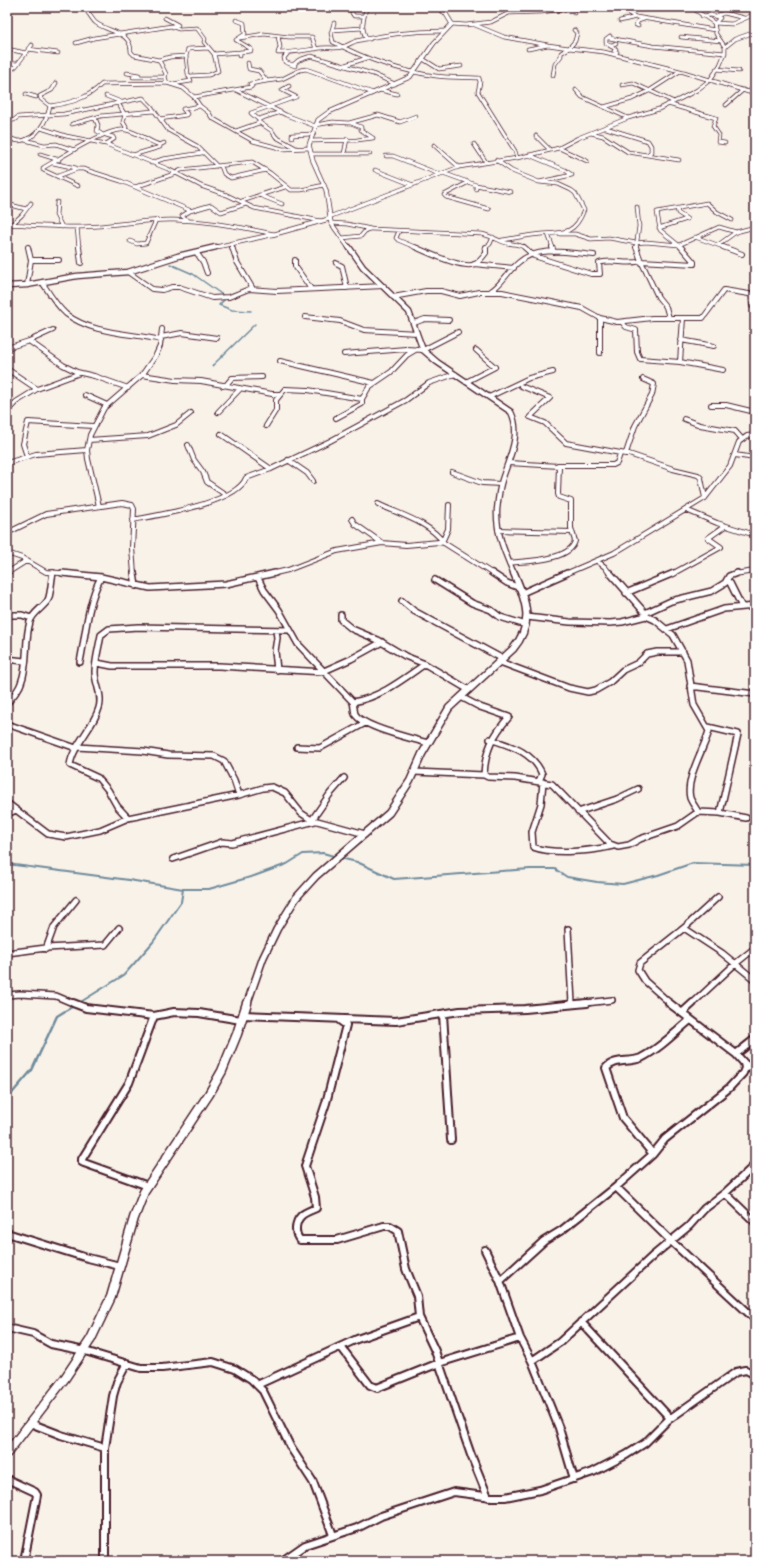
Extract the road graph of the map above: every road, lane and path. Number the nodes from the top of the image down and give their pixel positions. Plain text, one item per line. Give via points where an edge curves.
1 (89, 7) edge
2 (362, 7) edge
3 (438, 7) edge
4 (550, 7) edge
5 (602, 7) edge
6 (629, 7) edge
7 (691, 7) edge
8 (346, 10) dead end
9 (548, 11) junction
10 (624, 11) junction
11 (352, 13) dead end
12 (574, 13) dead end
13 (755, 14) edge
14 (363, 16) junction
15 (702, 16) junction
16 (716, 16) junction
17 (636, 17) junction
18 (165, 18) dead end
19 (744, 18) junction
20 (644, 19) junction
21 (236, 20) dead end
22 (620, 21) dead end
23 (334, 23) dead end
24 (714, 23) junction
25 (452, 24) junction
26 (470, 24) junction
27 (638, 26) dead end
28 (172, 27) junction
29 (362, 28) junction
30 (332, 30) junction
31 (574, 30) dead end
32 (445, 32) junction
33 (755, 32) edge
34 (714, 33) junction
35 (120, 34) junction
36 (278, 36) junction
37 (707, 36) dead end
38 (681, 37) dead end
39 (240, 38) junction
40 (703, 38) junction
41 (373, 39) junction
42 (721, 41) junction
43 (76, 43) dead end
44 (616, 43) dead end
45 (32, 45) dead end
46 (548, 45) junction
47 (611, 45) junction
48 (343, 47) junction
49 (725, 47) junction
50 (210, 48) junction
51 (569, 48) junction
52 (7, 49) edge
53 (28, 49) junction
54 (316, 49) junction
55 (528, 49) dead end
56 (26, 52) junction
57 (240, 52) junction
58 (58, 53) dead end
59 (288, 53) junction
60 (725, 53) junction
61 (214, 54) junction
62 (615, 55) junction
63 (186, 56) junction
64 (240, 56) dead end
65 (367, 58) junction
66 (423, 59) junction
67 (159, 60) junction
68 (7, 63) edge
69 (248, 63) dead end
70 (17, 64) junction
71 (293, 65) junction
72 (344, 65) junction
73 (461, 66) dead end
74 (304, 69) junction
75 (716, 69) junction
76 (680, 71) junction
77 (739, 71) dead end
78 (414, 72) junction
79 (7, 73) edge
80 (127, 74) dead end
81 (553, 75) dead end
82 (190, 76) junction
83 (439, 76) junction
84 (133, 77) dead end
85 (138, 77) junction
86 (165, 77) junction
87 (710, 80) junction
88 (268, 81) junction
89 (443, 81) dead end
90 (56, 83) dead end
91 (167, 83) junction
92 (643, 83) dead end
93 (136, 84) junction
94 (395, 84) junction
95 (172, 85) junction
96 (622, 85) dead end
97 (755, 85) edge
98 (289, 86) dead end
99 (640, 86) junction
100 (235, 89) junction
101 (380, 90) junction
102 (576, 90) dead end
103 (743, 90) junction
104 (649, 91) junction
105 (749, 92) junction
106 (374, 93) junction
107 (26, 94) dead end
108 (397, 94) dead end
109 (755, 94) edge
110 (106, 96) dead end
111 (41, 97) junction
112 (194, 97) junction
113 (674, 102) junction
114 (119, 103) junction
115 (668, 104) junction
116 (726, 104) dead end
117 (50, 106) junction
118 (200, 106) junction
119 (270, 106) junction
120 (604, 107) junction
121 (658, 109) junction
122 (18, 110) dead end
123 (154, 111) junction
124 (281, 112) junction
125 (666, 112) dead end
126 (125, 115) junction
127 (48, 116) junction
128 (416, 116) dead end
129 (17, 117) junction
130 (79, 118) dead end
131 (95, 118) junction
132 (628, 118) junction
133 (160, 119) junction
134 (7, 121) edge
135 (83, 121) junction
136 (259, 121) junction
137 (351, 123) junction
138 (72, 124) dead end
139 (315, 125) junction
140 (41, 128) junction
141 (605, 128) junction
142 (125, 130) junction
143 (236, 131) junction
144 (591, 133) junction
145 (312, 134) junction
146 (104, 135) junction
147 (536, 136) dead end
148 (7, 137) edge
149 (292, 137) dead end
150 (347, 139) junction
151 (24, 140) junction
152 (92, 140) junction
153 (310, 141) junction
154 (164, 143) dead end
155 (725, 143) dead end
156 (106, 144) junction
157 (474, 144) dead end
158 (160, 145) junction
159 (434, 145) dead end
160 (297, 148) junction
161 (309, 148) junction
162 (559, 148) junction
163 (74, 150) junction
164 (550, 150) junction
165 (202, 153) junction
166 (40, 154) dead end
167 (311, 154) junction
168 (344, 154) junction
169 (370, 154) dead end
170 (133, 155) junction
171 (529, 155) junction
172 (647, 155) junction
173 (386, 156) dead end
174 (517, 158) junction
175 (59, 160) junction
176 (496, 160) junction
177 (679, 160) dead end
178 (587, 161) dead end
179 (486, 162) junction
180 (53, 163) junction
181 (151, 163) junction
182 (219, 166) junction
183 (459, 167) junction
184 (79, 169) junction
185 (266, 170) junction
186 (375, 170) dead end
187 (176, 173) junction
188 (441, 173) junction
189 (58, 176) junction
190 (228, 177) junction
191 (466, 181) junction
192 (539, 182) junction
193 (233, 183) dead end
194 (324, 185) junction
195 (413, 185) junction
196 (78, 186) dead end
197 (135, 187) junction
198 (286, 187) junction
199 (511, 192) dead end
200 (259, 195) junction
201 (242, 201) junction
202 (57, 202) dead end
203 (31, 203) dead end
204 (7, 204) edge
205 (246, 204) junction
206 (282, 204) dead end
207 (637, 207) dead end
208 (677, 208) junction
209 (26, 209) junction
210 (489, 209) dead end
211 (190, 211) junction
212 (156, 220) junction
213 (329, 220) junction
214 (732, 220) dead end
215 (321, 221) junction
216 (190, 222) junction
217 (9, 225) edge
218 (62, 227) junction
219 (77, 227) junction
220 (755, 227) edge
221 (659, 228) junction
222 (371, 229) junction
223 (399, 231) junction
224 (736, 232) junction
225 (275, 234) junction
226 (548, 234) junction
227 (560, 234) junction
228 (492, 237) junction
229 (695, 237) junction
230 (342, 238) junction
231 (501, 240) junction
232 (130, 241) dead end
233 (231, 243) junction
234 (636, 243) junction
235 (718, 244) junction
236 (679, 245) junction
237 (28, 247) dead end
238 (196, 252) junction
239 (554, 252) junction
240 (530, 254) junction
241 (594, 254) dead end
242 (742, 254) dead end
243 (31, 260) junction
244 (59, 260) dead end
245 (295, 260) dead end
246 (641, 261) junction
247 (81, 263) dead end
248 (336, 263) dead end
249 (474, 264) junction
250 (514, 268) junction
251 (128, 272) junction
252 (207, 273) dead end
253 (42, 282) junction
254 (28, 285) junction
255 (7, 286) edge
256 (384, 286) junction
257 (347, 288) junction
258 (253, 289) junction
259 (311, 289) junction
260 (490, 292) junction
261 (753, 295) edge
262 (393, 297) junction
263 (755, 307) edge
264 (304, 317) dead end
265 (600, 318) junction
266 (669, 318) junction
267 (683, 318) junction
268 (449, 320) dead end
269 (622, 322) junction
270 (414, 323) junction
271 (162, 329) dead end
272 (53, 330) dead end
273 (458, 332) dead end
274 (417, 333) junction
275 (217, 338) dead end
276 (161, 339) junction
277 (681, 340) junction
278 (29, 341) junction
279 (714, 346) dead end
280 (7, 348) edge
281 (421, 349) junction
282 (476, 350) dead end
283 (600, 353) dead end
284 (344, 354) dead end
285 (280, 361) dead end
286 (680, 362) junction
287 (7, 370) edge
288 (723, 370) dead end
289 (553, 372) dead end
290 (81, 373) junction
291 (455, 374) junction
292 (142, 375) junction
293 (262, 377) dead end
294 (643, 378) dead end
295 (466, 382) junction
296 (374, 383) junction
297 (222, 386) junction
298 (521, 386) dead end
299 (128, 388) junction
300 (37, 389) junction
301 (240, 389) junction
302 (280, 394) junction
303 (85, 396) dead end
304 (489, 397) junction
305 (362, 399) junction
306 (107, 405) junction
307 (711, 405) dead end
308 (7, 412) edge
309 (218, 412) dead end
310 (755, 412) edge
311 (191, 413) dead end
312 (336, 418) dead end
313 (684, 419) dead end
314 (93, 426) junction
315 (266, 426) dead end
316 (221, 434) dead end
317 (755, 435) edge
318 (742, 439) junction
319 (89, 440) junction
320 (188, 445) dead end
321 (87, 450) junction
322 (620, 454) junction
323 (626, 454) junction
324 (735, 455) junction
325 (27, 456) junction
326 (755, 458) edge
327 (288, 460) junction
328 (7, 463) edge
329 (509, 463) junction
330 (558, 465) junction
331 (272, 469) junction
332 (452, 472) dead end
333 (313, 481) dead end
334 (501, 484) junction
335 (226, 495) junction
336 (705, 498) junction
337 (378, 504) dead end
338 (449, 505) dead end
339 (99, 506) junction
340 (686, 510) junction
341 (352, 519) dead end
342 (133, 520) junction
343 (725, 526) junction
344 (498, 530) junction
345 (572, 532) junction
346 (7, 533) edge
347 (755, 535) edge
348 (382, 542) junction
349 (444, 542) junction
350 (7, 553) edge
351 (26, 561) junction
352 (597, 561) junction
353 (509, 563) junction
354 (755, 571) edge
355 (7, 573) edge
356 (53, 573) junction
357 (101, 577) junction
358 (258, 578) junction
359 (435, 580) dead end
360 (727, 581) junction
361 (136, 586) junction
362 (521, 591) junction
363 (626, 593) junction
364 (402, 601) dead end
365 (755, 606) edge
366 (742, 607) junction
367 (645, 613) junction
368 (7, 615) edge
369 (341, 615) dead end
370 (527, 617) junction
371 (648, 617) junction
372 (31, 618) junction
373 (526, 626) junction
374 (667, 629) junction
375 (276, 630) junction
376 (290, 630) junction
377 (382, 642) junction
378 (683, 652) junction
379 (7, 659) edge
380 (24, 661) junction
381 (501, 661) junction
382 (80, 662) dead end
383 (97, 663) junction
384 (425, 664) junction
385 (277, 670) junction
386 (324, 671) junction
387 (690, 686) junction
388 (469, 690) junction
389 (755, 694) edge
390 (461, 696) junction
391 (353, 702) junction
392 (7, 703) edge
393 (365, 723) junction
394 (7, 724) edge
395 (708, 727) junction
396 (490, 739) junction
397 (428, 743) junction
398 (297, 747) dead end
399 (77, 748) junction
400 (414, 772) junction
401 (484, 775) junction
402 (344, 778) dead end
403 (541, 782) junction
404 (638, 789) dead end
405 (239, 795) junction
406 (7, 803) edge
407 (16, 810) junction
408 (578, 812) junction
409 (698, 812) junction
410 (720, 813) junction
411 (7, 814) edge
412 (128, 818) junction
413 (746, 818) dead end
414 (314, 820) junction
415 (365, 834) junction
416 (613, 846) junction
417 (173, 859) dead end
418 (718, 897) dead end
419 (76, 900) dead end
420 (119, 928) dead end
421 (684, 928) junction
422 (568, 929) dead end
423 (755, 948) edge
424 (46, 949) junction
425 (7, 953) edge
426 (735, 964) junction
427 (755, 980) edge
428 (7, 995) edge
429 (612, 1000) dead end
430 (572, 1003) junction
431 (682, 1013) junction
432 (443, 1014) junction
433 (154, 1016) junction
434 (242, 1018) junction
435 (338, 1019) junction
436 (690, 1020) junction
437 (755, 1039) edge
438 (736, 1054) junction
439 (744, 1063) junction
440 (755, 1072) edge
441 (450, 1140) dead end
442 (653, 1154) junction
443 (755, 1165) edge
444 (148, 1186) junction
445 (616, 1187) junction
446 (725, 1193) junction
447 (755, 1222) edge
448 (7, 1234) edge
449 (671, 1241) junction
450 (485, 1250) dead end
451 (120, 1266) junction
452 (500, 1281) junction
453 (419, 1317) junction
454 (755, 1319) edge
455 (581, 1322) junction
456 (7, 1328) edge
457 (520, 1338) junction
458 (340, 1347) junction
459 (85, 1351) junction
460 (532, 1361) junction
461 (127, 1363) junction
462 (439, 1363) junction
463 (755, 1375) edge
464 (257, 1385) junction
465 (670, 1418) junction
466 (30, 1423) junction
467 (105, 1448) junction
468 (7, 1453) edge
469 (7, 1479) edge
470 (574, 1479) junction
471 (488, 1497) junction
472 (333, 1535) junction
473 (24, 1561) edge
474 (105, 1561) edge
475 (282, 1561) edge

1 - 35 street via 88,13 93,20
2 - 8 street
2 - 14 street via 366,8
3 - 25 street
4 - 9 street
5 - 10 street
6 - 10 street
7 - 15 street
9 - 12 street via 565,10
9 - 26 street via 509,13 491,22
10 - 17 street
11 - 14 street via 354,16
13 - 19 street
14 - 29 street
15 - 16 street
15 - 24 street
16 - 19 street via 724,13
16 - 24 street via 720,19
17 - 20 street
17 - 22 street
18 - 28 street via 178,25
19 - 24 street via 732,24
20 - 27 street via 637,23
20 - 34 street
21 - 39 street via 244,23 245,34
23 - 30 street
24 - 34 street
25 - 26 street
25 - 32 street
26 - 46 street via 504,37
28 - 35 street
28 - 50 street via 197,28
29 - 30 street
29 - 41 street via 366,38
30 - 48 street via 333,42
31 - 51 street via 577,33 576,37
32 - 41 street via 412,32
32 - 66 street via 434,42
33 - 49 street via 735,39
34 - 42 street
35 - 43 street
35 - 67 street via 130,41 131,52 134,55
36 - 39 street via 264,34
36 - 54 street via 312,37
36 - 59 street via 278,53
37 - 40 street
38 - 40 street
39 - 57 street via 236,40 251,49 252,53
40 - 42 street
41 - 48 street
42 - 49 street
44 - 47 street
45 - 53 street
46 - 51 street
46 - 55 street
47 - 60 street via 606,43 609,37 653,46
47 - 62 street via 616,49
48 - 54 street
48 - 65 street
49 - 60 street
50 - 61 street
50 - 63 street via 188,49
51 - 62 street
51 - 81 street via 560,53
52 - 56 street
53 - 56 street
53 - 58 street
54 - 59 street
56 - 70 street
57 - 61 street
57 - 64 street
59 - 71 street via 284,60
60 - 75 street
61 - 82 street via 218,71 209,75
62 - 76 street
63 - 67 street
63 - 82 street
65 - 72 street
65 - 78 street
66 - 73 street via 439,69
66 - 78 street
67 - 86 street
68 - 70 street
69 - 88 street via 249,69 259,72
70 - 79 street
71 - 72 street via 311,56
71 - 74 street
72 - 94 street
74 - 88 street via 282,79
74 - 106 street
75 - 77 street
75 - 87 street
76 - 87 street
76 - 104 street
78 - 83 street
78 - 94 street via 410,77
80 - 85 street via 138,74
82 - 95 street via 191,81
83 - 89 street
83 - 174 street via 479,78 478,92
84 - 85 street
85 - 86 street
85 - 93 street
86 - 91 street
87 - 103 street
87 - 113 street
88 - 100 street
90 - 111 street via 52,90
91 - 93 street
91 - 95 street
92 - 99 street
93 - 117 street via 102,84 74,102
94 - 101 street
95 - 112 street via 183,88
96 - 99 street via 633,83
97 - 105 street
98 - 119 street via 282,90 296,97
99 - 104 street
100 - 112 street
100 - 119 street
101 - 106 street
101 - 108 street
102 - 120 street via 582,97
103 - 105 street
103 - 116 street
104 - 113 street
104 - 120 street
105 - 109 street
106 - 139 street via 329,112
107 - 111 street
110 - 114 street
111 - 117 street
112 - 118 street
113 - 115 street
114 - 123 street via 143,98
114 - 126 street
114 - 127 street via 74,114
115 - 121 street
115 - 155 street via 716,118 713,126 719,135 718,142
117 - 127 street
118 - 133 street via 183,109 186,115
118 - 143 street via 215,121
119 - 124 street
119 - 136 street via 251,113
120 - 132 street
121 - 125 street
121 - 132 street
122 - 129 street
123 - 126 street
123 - 133 street
124 - 136 street
124 - 139 street
126 - 131 street
126 - 142 street
127 - 129 street
127 - 140 street
128 - 137 street via 400,122 375,115
129 - 134 street
130 - 135 street
131 - 135 street
131 - 146 street via 97,131
132 - 141 street
133 - 165 street via 170,132 193,143
135 - 138 street
136 - 143 street
136 - 160 street via 272,130 276,137
137 - 139 street
137 - 150 street via 373,138
139 - 145 street
140 - 151 street
140 - 152 street via 66,136
141 - 144 street
141 - 172 street via 648,141 651,152
142 - 146 street
142 - 158 street
143 - 160 street via 253,142 283,149
144 - 162 street
144 - 172 street via 603,136 628,152
145 - 149 street
145 - 153 street
146 - 152 street
146 - 156 street via 114,138
147 - 164 street
148 - 151 street via 17,141
150 - 153 street
150 - 168 street
151 - 163 street via 44,145 56,144
152 - 156 street
152 - 163 street
153 - 161 street
154 - 158 street
156 - 170 street
157 - 179 street
158 - 170 street via 160,148
159 - 183 street
160 - 161 street
161 - 167 street
162 - 164 street
162 - 178 street
163 - 175 street
164 - 171 street
165 - 181 street
165 - 182 street
166 - 175 street
167 - 168 street
167 - 194 street
168 - 169 street
170 - 181 street
171 - 174 street
171 - 192 street via 572,174
172 - 177 street
173 - 188 street via 393,156
174 - 176 street
175 - 180 street
176 - 179 street
176 - 192 street via 512,171
179 - 183 street
180 - 184 street
180 - 189 street via 42,169
181 - 187 street
182 - 185 street via 252,162
182 - 187 street via 181,170
182 - 190 street
183 - 188 street
184 - 189 street
184 - 197 street
185 - 190 street via 237,178
185 - 198 street
186 - 195 street
187 - 197 street
187 - 201 street
188 - 191 street
188 - 195 street
189 - 196 street
190 - 193 street
191 - 199 street via 476,187
191 - 210 street via 467,183 444,195
192 - 227 street via 558,184 571,190 584,209 580,221
194 - 198 street via 295,191
194 - 213 street
195 - 213 street
197 - 211 street
198 - 200 street
200 - 201 street
200 - 206 street
201 - 205 street
202 - 218 street via 56,219
203 - 209 street
204 - 209 street
205 - 211 street via 221,212 211,205
205 - 215 street via 258,209
207 - 234 street via 639,226
208 - 214 street via 707,202 717,212
208 - 221 street via 657,212
208 - 221 street via 678,213 687,219
209 - 217 street via 22,217
211 - 216 street via 182,216
212 - 216 street
212 - 219 street
212 - 232 street via 146,243 136,244
213 - 215 street
213 - 222 street
213 - 230 street
215 - 225 street
216 - 225 street
217 - 218 street
218 - 219 street
219 - 247 street
220 - 224 street
221 - 236 street
222 - 223 street
222 - 230 street via 366,230 361,236
223 - 228 street via 477,233
223 - 249 street via 396,239 412,247 456,262
224 - 229 street via 720,227
224 - 235 street
225 - 233 street
226 - 227 street
226 - 231 street
226 - 239 street
227 - 234 street
228 - 231 street
228 - 249 street via 490,244 485,248 486,253
229 - 235 street
229 - 236 street
230 - 256 street via 363,266
231 - 240 street via 523,246
233 - 238 street
233 - 258 street via 237,262
234 - 236 street
234 - 246 street
235 - 242 street
236 - 246 street via 694,264
237 - 243 street
238 - 251 street
238 - 252 street
239 - 240 street
239 - 241 street
240 - 246 street via 591,274 600,274 599,262
240 - 250 street
243 - 244 street
243 - 254 street
245 - 259 street via 295,266
246 - 266 street via 658,297 666,307
248 - 257 street via 342,266
249 - 250 street
250 - 260 street via 506,280
251 - 253 street
251 - 258 street via 148,287 158,290 175,287 204,296 224,298
253 - 254 street
253 - 276 street via 64,313 82,324
254 - 255 street
256 - 257 street
256 - 262 street
257 - 259 street
258 - 259 street
260 - 262 street via 460,296 441,291 426,291
260 - 265 street via 577,307
261 - 263 street via 752,306
261 - 267 street via 724,290 705,317
262 - 270 street via 409,312
264 - 274 street via 340,321 364,330
265 - 269 street
265 - 283 street
266 - 267 street
266 - 269 street
267 - 277 street
268 - 270 street via 424,320
269 - 286 street via 626,327 636,330 637,352 640,359
270 - 274 street
271 - 276 street
272 - 278 street
273 - 281 street
274 - 281 street
275 - 276 street via 171,333
276 - 292 street via 156,355
277 - 279 street
277 - 286 street
278 - 280 street
278 - 290 street via 58,363
281 - 284 street
281 - 291 street
281 - 296 street via 407,355 391,372
282 - 295 street via 495,367
285 - 296 street
286 - 288 street
287 - 300 street
289 - 304 street via 529,378
290 - 299 street
290 - 300 street
291 - 295 street
291 - 327 street via 429,383 376,417
292 - 297 street via 201,381
292 - 299 street
293 - 297 street via 232,378
294 - 323 street via 654,384 652,395 636,426
295 - 304 street
296 - 305 street
297 - 301 street
298 - 322 street via 550,398 530,417 545,423 566,443
299 - 306 street
300 - 308 street via 19,400
301 - 302 street
301 - 309 street
302 - 305 street via 287,388
302 - 315 street via 275,402 276,410
303 - 306 street
304 - 329 street via 511,412 516,420
305 - 312 street via 362,404 358,407
306 - 314 street
307 - 310 street via 726,405
311 - 319 street via 179,424 148,436
313 - 318 street via 735,431
314 - 319 street
314 - 325 street via 28,422 23,444
316 - 331 street
317 - 318 street
318 - 324 street via 736,447
319 - 321 street
320 - 335 street via 207,482
321 - 325 street
321 - 339 street
322 - 323 street
322 - 330 street via 617,463 613,465
323 - 336 street via 698,475
324 - 326 street
324 - 336 street via 730,466
325 - 328 street
327 - 331 street
327 - 333 street via 307,473
329 - 330 street
329 - 334 street
330 - 345 street via 560,472 556,493 558,498 572,501
331 - 335 street via 246,478 242,486
332 - 334 street via 487,485
334 - 344 street via 497,514
335 - 342 street via 192,507
336 - 340 street
337 - 349 street via 428,528
338 - 349 street via 448,529
339 - 342 street via 122,503 132,505
339 - 346 street via 46,514
340 - 343 street
340 - 352 street via 628,546
341 - 348 street via 355,524
342 - 361 street via 132,552
343 - 347 street
343 - 363 street via 708,538 721,547 673,574
344 - 345 street
344 - 353 street
345 - 353 street via 574,544 560,554
348 - 349 street via 406,545
348 - 358 street via 337,551 288,570
349 - 362 street
350 - 351 street
351 - 355 street
351 - 356 street via 39,570
352 - 362 street
352 - 363 street
353 - 362 street
354 - 360 street via 738,572 729,576
356 - 357 street
356 - 372 street via 50,596
357 - 361 street
357 - 382 street via 93,593
358 - 361 street via 226,584 150,588
358 - 376 street
359 - 373 street via 472,603
360 - 366 street
360 - 367 street via 716,590 670,601
362 - 370 street
363 - 367 street
364 - 381 street via 414,611 469,640
365 - 366 street
366 - 374 street via 724,609
367 - 371 street
368 - 372 street
369 - 377 street via 342,622 347,626
370 - 371 street via 610,623 641,616
370 - 373 street
371 - 374 street
372 - 380 street
373 - 381 street via 521,640
374 - 378 street via 673,634
375 - 376 street
375 - 383 street via 138,626 109,629 101,635
375 - 385 street
376 - 386 street via 298,644
377 - 384 street
377 - 386 street
378 - 381 street via 647,654 638,664 623,670 610,682 590,692 569,688
378 - 387 street via 687,660
379 - 380 street
380 - 392 street via 25,669 21,684
381 - 388 street
383 - 385 street via 112,666 197,666
383 - 399 street via 95,672 100,705 92,725
384 - 388 street
384 - 391 street via 377,696
385 - 386 street
386 - 391 street
387 - 389 street
387 - 395 street via 694,704
388 - 390 street
390 - 396 street via 480,707 509,717
390 - 397 street via 449,708
391 - 393 street via 355,714
393 - 397 street
393 - 398 street via 320,748
394 - 399 street
395 - 409 street via 709,734 691,778 690,797
395 - 410 street via 738,734
396 - 401 street via 485,756
396 - 403 street via 526,754 540,769
397 - 400 street
399 - 405 street via 143,751 162,755 214,756 224,761
399 - 412 street via 71,758 72,768 98,778
400 - 401 street
400 - 415 street via 389,813
401 - 403 street
402 - 414 street via 330,794
403 - 408 street via 555,786
403 - 416 street via 541,806 532,835 533,847 543,851 601,849
404 - 408 street
405 - 412 street
405 - 414 street via 266,787 277,788 282,790 303,816
406 - 407 street
407 - 411 street
407 - 412 street via 48,834 60,837 89,833 117,825
408 - 416 street
409 - 410 street
409 - 416 street via 678,826 630,845
410 - 413 street
414 - 415 street
414 - 417 street via 232,843 222,842
415 - 434 street via 316,876 296,898 263,958
418 - 421 street
419 - 424 street via 54,927
420 - 424 street via 105,945
421 - 426 street
421 - 431 street via 640,963 638,970 645,981
422 - 430 street
423 - 426 street
424 - 425 street
426 - 427 street
426 - 431 street
428 - 433 street via 56,996 86,1008
429 - 430 street
430 - 432 street
431 - 436 street
432 - 435 street via 396,1021
432 - 441 street
433 - 434 street via 174,1012
433 - 444 street via 129,1083 82,1159 84,1163
434 - 435 street
434 - 444 street via 222,1071
435 - 453 street via 346,1025 326,1103 304,1166 317,1199 316,1208 301,1216 296,1230 297,1237 300,1240 337,1240 384,1226 394,1228 398,1231 407,1274 417,1296
436 - 438 street
436 - 442 street via 647,1054 634,1060 612,1062 606,1068 623,1118
437 - 438 street
438 - 439 street
439 - 440 street
439 - 442 street via 743,1073 729,1088 665,1140
442 - 445 street
443 - 446 street
444 - 451 street via 137,1209
445 - 449 street
445 - 452 street via 544,1241
446 - 447 street
446 - 449 street
448 - 451 street
449 - 454 street
449 - 455 street
450 - 452 street
451 - 459 street via 112,1297
452 - 457 street
453 - 458 street
453 - 462 street
455 - 460 street via 560,1342
455 - 465 street
456 - 459 street via 33,1334 52,1344
457 - 460 street
457 - 462 street
458 - 462 street via 374,1388
458 - 464 street
459 - 461 street
459 - 466 street
460 - 470 street via 559,1428
461 - 464 street via 141,1368 162,1368 213,1362 235,1369
461 - 467 street via 115,1387
462 - 471 street
463 - 465 street via 742,1369 736,1372
464 - 472 street via 263,1391 291,1448 313,1482
465 - 470 street via 642,1446
466 - 467 street
466 - 468 street
467 - 474 street
469 - 473 street via 37,1495
470 - 471 street via 518,1495
471 - 472 street via 454,1492
472 - 475 street via 306,1545

